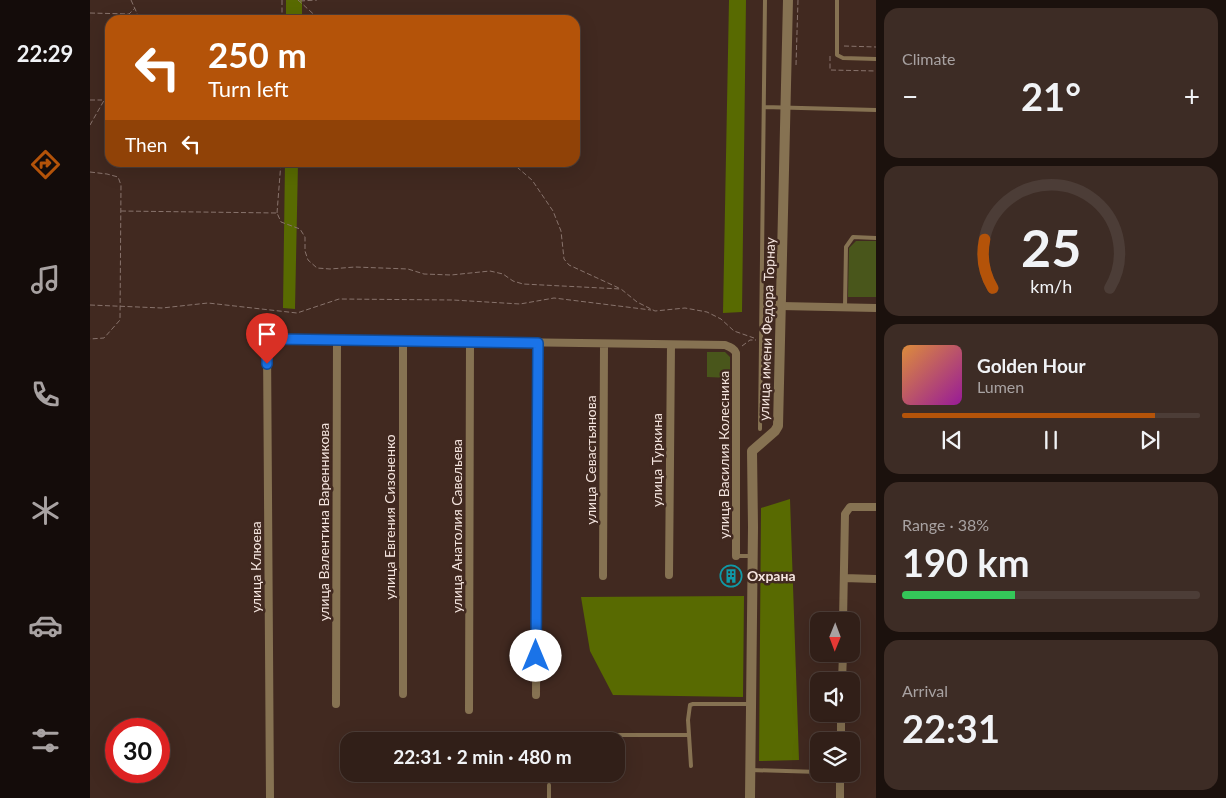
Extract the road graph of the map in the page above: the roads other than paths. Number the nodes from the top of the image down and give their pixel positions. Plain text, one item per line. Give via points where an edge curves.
1 (765, 0) edge
2 (788, 0) edge
3 (837, 0) edge
4 (876, 59) edge
5 (764, 107) junction
6 (785, 107) junction
7 (876, 110) edge
8 (876, 238) edge
9 (762, 306) junction
10 (781, 306) junction
11 (845, 307) junction
12 (876, 308) edge
13 (337, 340) junction
14 (403, 341) junction
15 (470, 342) junction
16 (538, 343) junction
17 (604, 344) junction
18 (671, 344) junction
19 (760, 429) dead end
20 (876, 507) edge
21 (736, 556) joint
22 (752, 556) junction
23 (669, 575) dead end
24 (603, 576) dead end
25 (844, 578) junction
26 (876, 579) edge
27 (843, 612) edge
28 (403, 694) dead end
29 (536, 695) dead end
30 (336, 704) dead end
31 (751, 704) junction
32 (469, 710) dead end
33 (625, 735) edge
34 (689, 735) junction
35 (691, 766) dead end
36 (750, 770) junction
37 (810, 772) edge
38 (840, 782) edge
39 (549, 784) dead end
40 (270, 798) edge
41 (549, 798) edge
42 (750, 798) edge
43 (840, 798) edge

1 - 5 lane
2 - 6 street, улица имени Федора Торнау
3 - 4 lane via 837,55 839,58
5 - 6 lane
5 - 9 lane
6 - 7 lane
6 - 10 street, улица имени Федора Торнау
8 - 11 lane via 853,237 846,247
9 - 10 lane
9 - 19 lane
10 - 11 street
10 - 22 street, улица имени Федора Торнау via 778,426 752,452
11 - 12 street
13 - 14 street
13 - 30 street, улица Валентина Варенникова
13 - 40 street, улица Клюева via 275,339 267,345
14 - 15 street
14 - 28 street, улица Евгения Сизоненко
15 - 16 street
15 - 32 street, улица Анатолия Савельева
16 - 17 street
16 - 29 street
17 - 18 street
17 - 24 street, улица Севастьянова
18 - 21 street, улица Василия Колесника via 725,345 736,352
18 - 23 street, улица Туркина
20 - 25 street via 850,506 845,514
21 - 22 lane
22 - 31 street, улица имени Федора Торнау via 749,577
25 - 26 street
25 - 27 street
31 - 34 lane via 693,704 688,720
31 - 36 street, улица имени Федора Торнау
33 - 34 lane
34 - 35 lane
36 - 37 lane
36 - 42 street, улица имени Федора Торнау
38 - 43 street
39 - 41 lane

